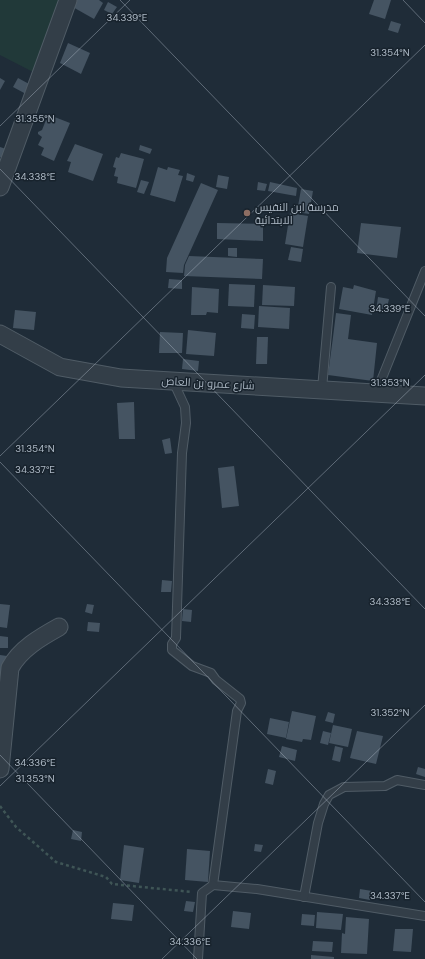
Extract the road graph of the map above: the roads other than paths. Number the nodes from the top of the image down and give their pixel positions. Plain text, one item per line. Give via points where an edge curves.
1 (68, 0) edge
2 (0, 187) edge
3 (425, 271) edge
4 (331, 287) dead end
5 (0, 334) edge
6 (173, 381) junction
7 (322, 389) junction
8 (376, 394) junction
9 (425, 396) edge
10 (59, 627) dead end
11 (0, 769) edge
12 (425, 785) edge
13 (213, 885) junction
14 (304, 897) junction
15 (425, 916) edge
16 (198, 959) edge

1 - 2 street
3 - 8 lane
4 - 7 lane
5 - 6 street, شارع عمرو بن العاص via 60,367 121,378
6 - 7 street, شارع عمرو بن العاص
6 - 13 lane via 185,407 186,423 182,453 176,638 172,650 192,666 211,673 240,699 241,703
7 - 8 street, شارع عمرو بن العاص
8 - 9 street, شارع عمرو بن العاص
10 - 11 street via 16,658 10,668
12 - 14 lane via 397,780 385,786 344,787 330,795 318,823
13 - 14 lane
13 - 16 lane via 202,893
14 - 15 lane

